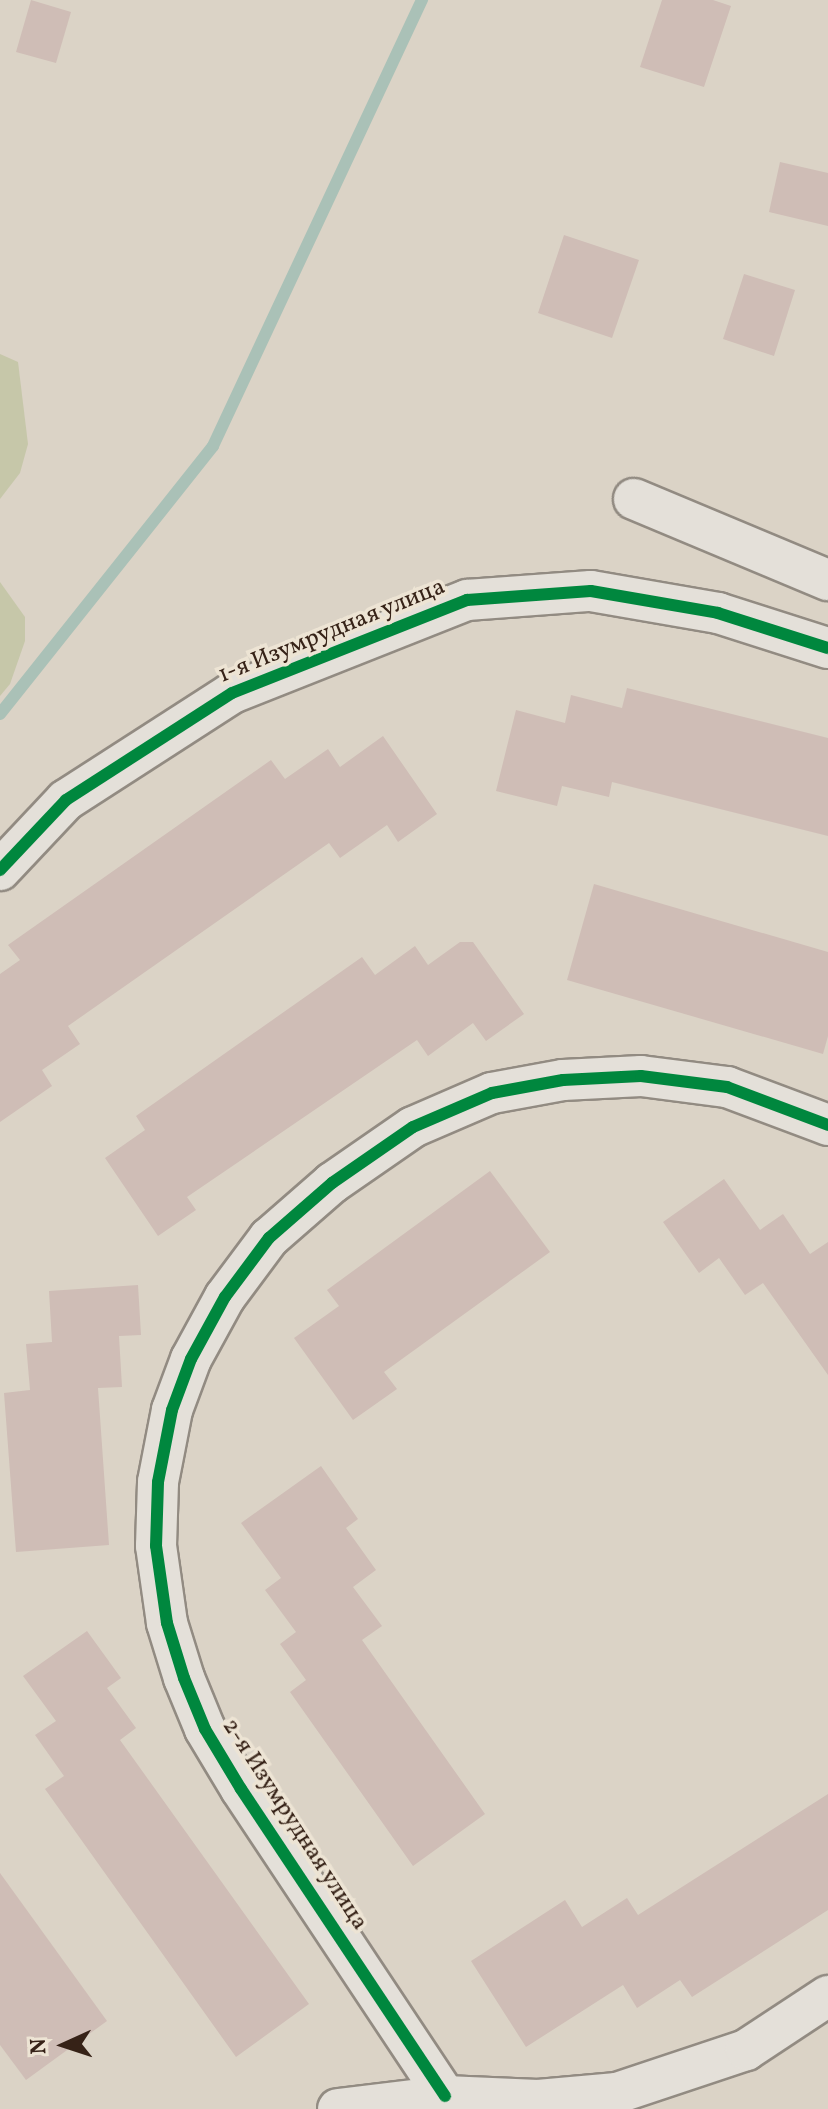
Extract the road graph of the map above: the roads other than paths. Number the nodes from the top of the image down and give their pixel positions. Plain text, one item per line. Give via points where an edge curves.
1 (634, 499) dead end
2 (828, 580) edge
3 (828, 648) edge
4 (0, 870) edge
5 (828, 1125) edge
6 (828, 1996) edge
7 (445, 2096) junction
8 (338, 2109) edge

1 - 2 street
3 - 4 street, 1-я Изумрудная улица via 718,613 591,591 467,600 232,693 66,800
5 - 7 street, 2-я Изумрудная улица via 727,1087 641,1076 563,1080 492,1093 413,1127 332,1183 279,1229 225,1297 191,1359 172,1410 158,1482 156,1546 167,1623 184,1678 205,1729 241,1789
6 - 7 street via 746,2050 617,2093 538,2100
7 - 8 street

